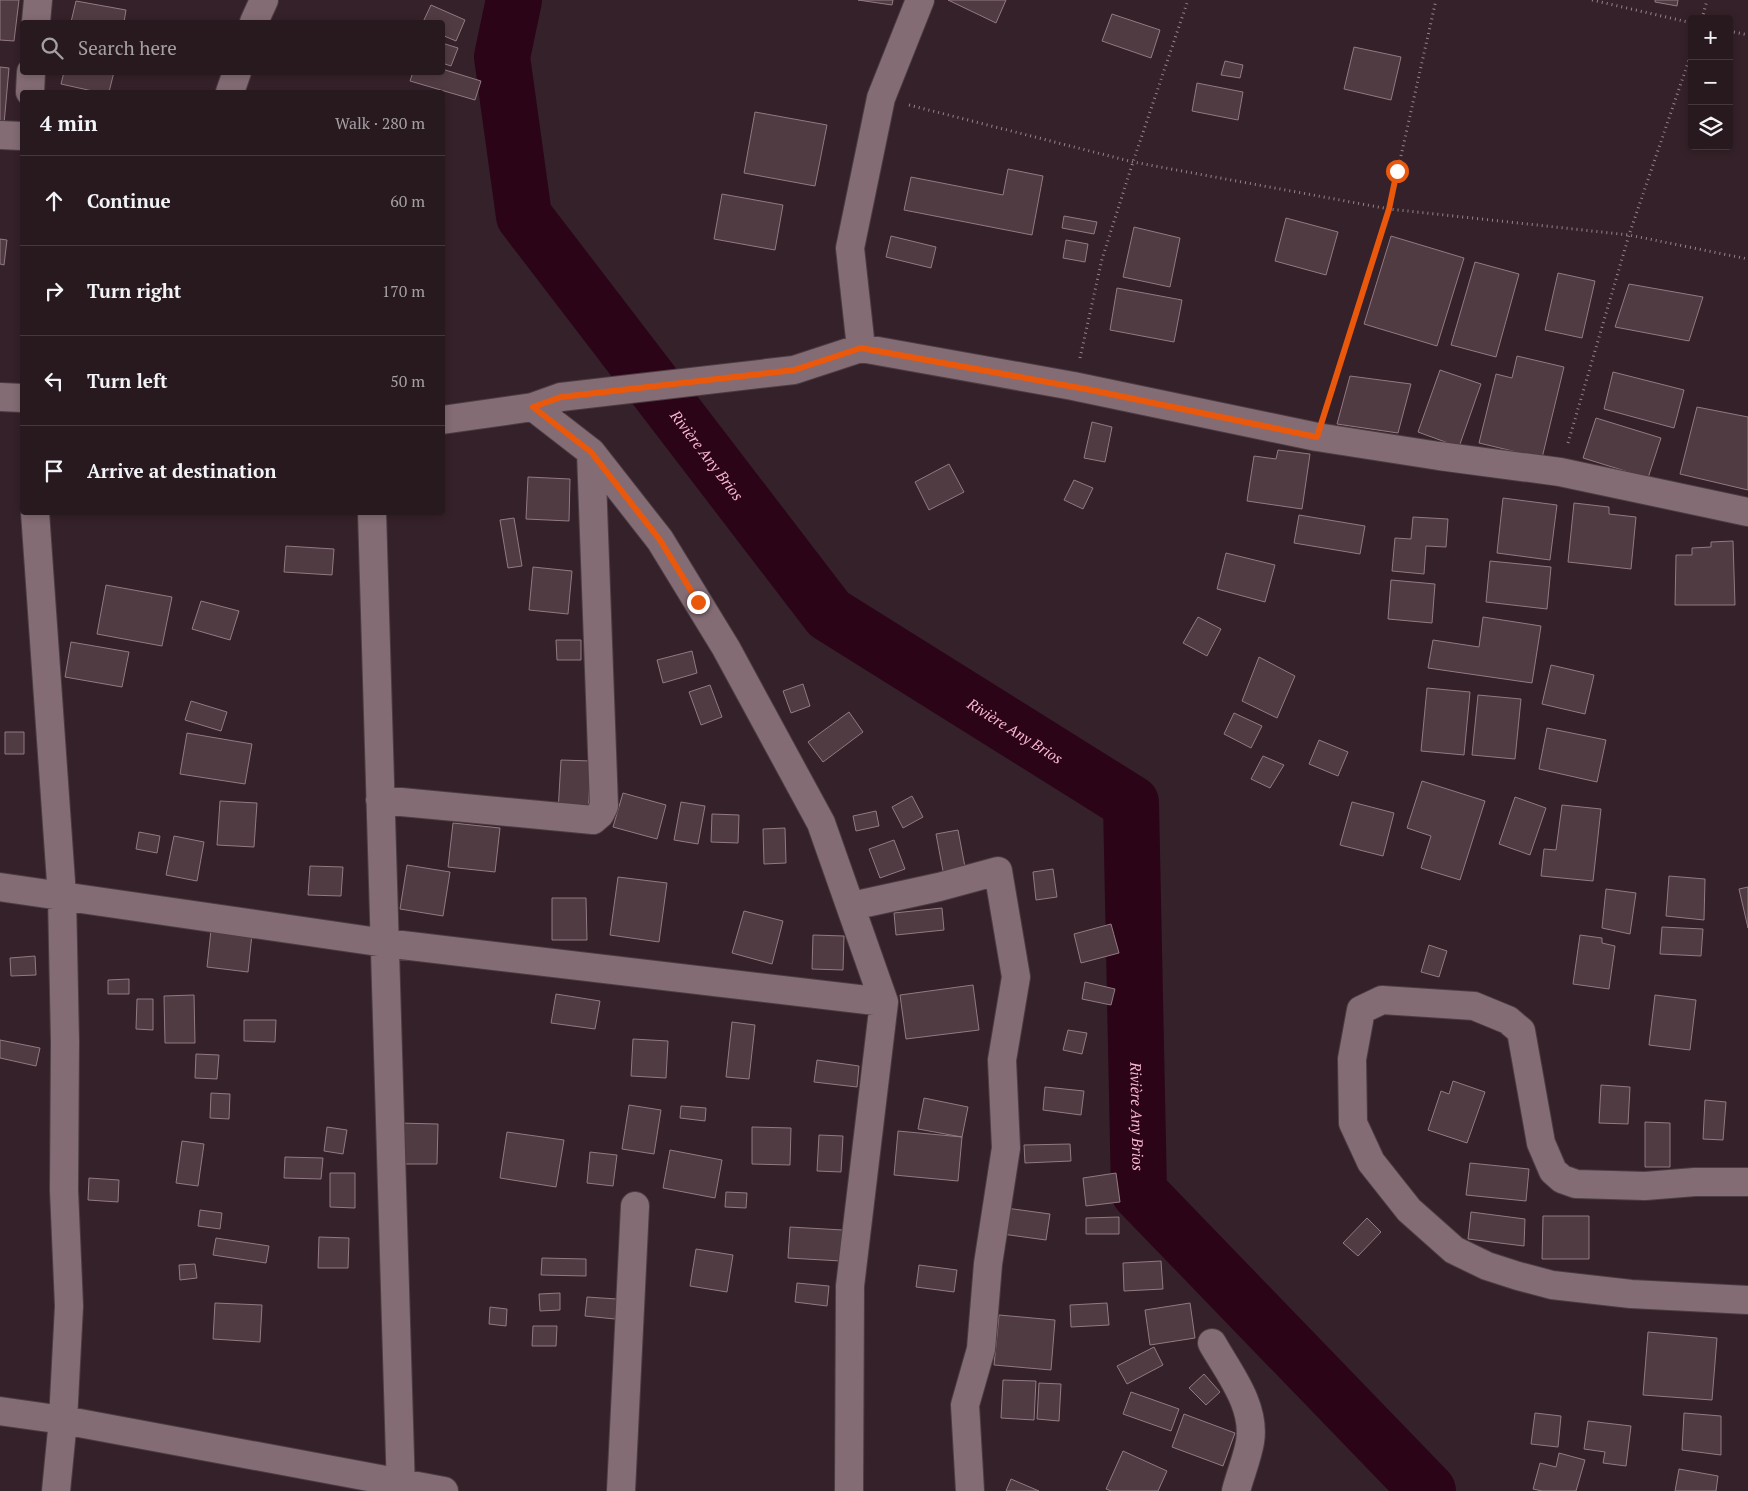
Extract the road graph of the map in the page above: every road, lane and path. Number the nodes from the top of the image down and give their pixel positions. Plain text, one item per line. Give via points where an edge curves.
1 (38, 0) edge
2 (264, 0) edge
3 (920, 0) edge
4 (1188, 0) edge
5 (1436, 0) edge
6 (1592, 0) edge
7 (1707, 0) edge
8 (1703, 15) edge
9 (36, 20) edge
10 (255, 20) edge
11 (1688, 22) edge
12 (1733, 32) edge
13 (1748, 35) edge
14 (1689, 60) edge
15 (31, 75) edge
16 (235, 75) edge
17 (30, 90) edge
18 (231, 90) edge
19 (881, 98) junction
20 (0, 135) edge
21 (20, 136) edge
22 (1133, 162) junction
23 (1389, 209) junction
24 (1629, 235) junction
25 (1748, 259) edge
26 (861, 348) junction
27 (1073, 386) junction
28 (0, 397) edge
29 (20, 398) edge
30 (533, 407) junction
31 (445, 420) edge
32 (1317, 437) junction
33 (591, 452) junction
34 (1560, 472) junction
35 (1748, 512) edge
36 (35, 515) edge
37 (372, 515) edge
38 (380, 800) junction
39 (0, 887) edge
40 (62, 896) junction
41 (852, 906) junction
42 (384, 944) junction
43 (884, 1002) junction
44 (1748, 1182) edge
45 (635, 1206) dead end
46 (1748, 1300) edge
47 (1212, 1343) dead end
48 (0, 1411) edge
49 (63, 1420) junction
50 (402, 1487) edge
51 (56, 1491) edge
52 (444, 1491) edge
53 (622, 1491) edge
54 (849, 1491) edge
55 (970, 1491) edge
56 (1236, 1491) edge

1 - 9 street
2 - 10 street
3 - 19 street
4 - 22 path
5 - 23 path
6 - 11 path
7 - 8 path
12 - 13 path
14 - 24 path
15 - 17 street
16 - 18 street
19 - 22 path
19 - 26 street via 850,248
20 - 21 street
22 - 23 path
22 - 27 path via 1102,259
23 - 24 path
23 - 32 path
24 - 25 path
24 - 34 path
26 - 27 street
26 - 30 street via 794,370 561,397
27 - 32 street
28 - 29 street
30 - 31 street
30 - 33 street
32 - 34 street
33 - 38 street via 604,806 600,814 593,820
33 - 41 street via 660,540 726,648 821,823
34 - 35 street
36 - 40 street
37 - 38 street
38 - 42 street
39 - 40 street
40 - 42 street
40 - 49 street via 64,1190 69,1306
41 - 43 street
41 - 55 street via 998,871 1016,976 1002,1060 1006,1148 988,1264 981,1350 965,1405
42 - 43 street
42 - 50 street
43 - 54 street via 850,1286
44 - 46 street via 1645,1186 1576,1184 1562,1179 1553,1171 1540,1143 1521,1031 1508,1020 1474,1006 1382,1000 1362,1010 1352,1059 1353,1123 1371,1162 1387,1183 1409,1210 1454,1250 1487,1266 1552,1285 1631,1294
45 - 53 street
47 - 56 street via 1246,1402 1250,1420 1250,1442
48 - 49 street
49 - 50 street
49 - 51 street
50 - 52 street

